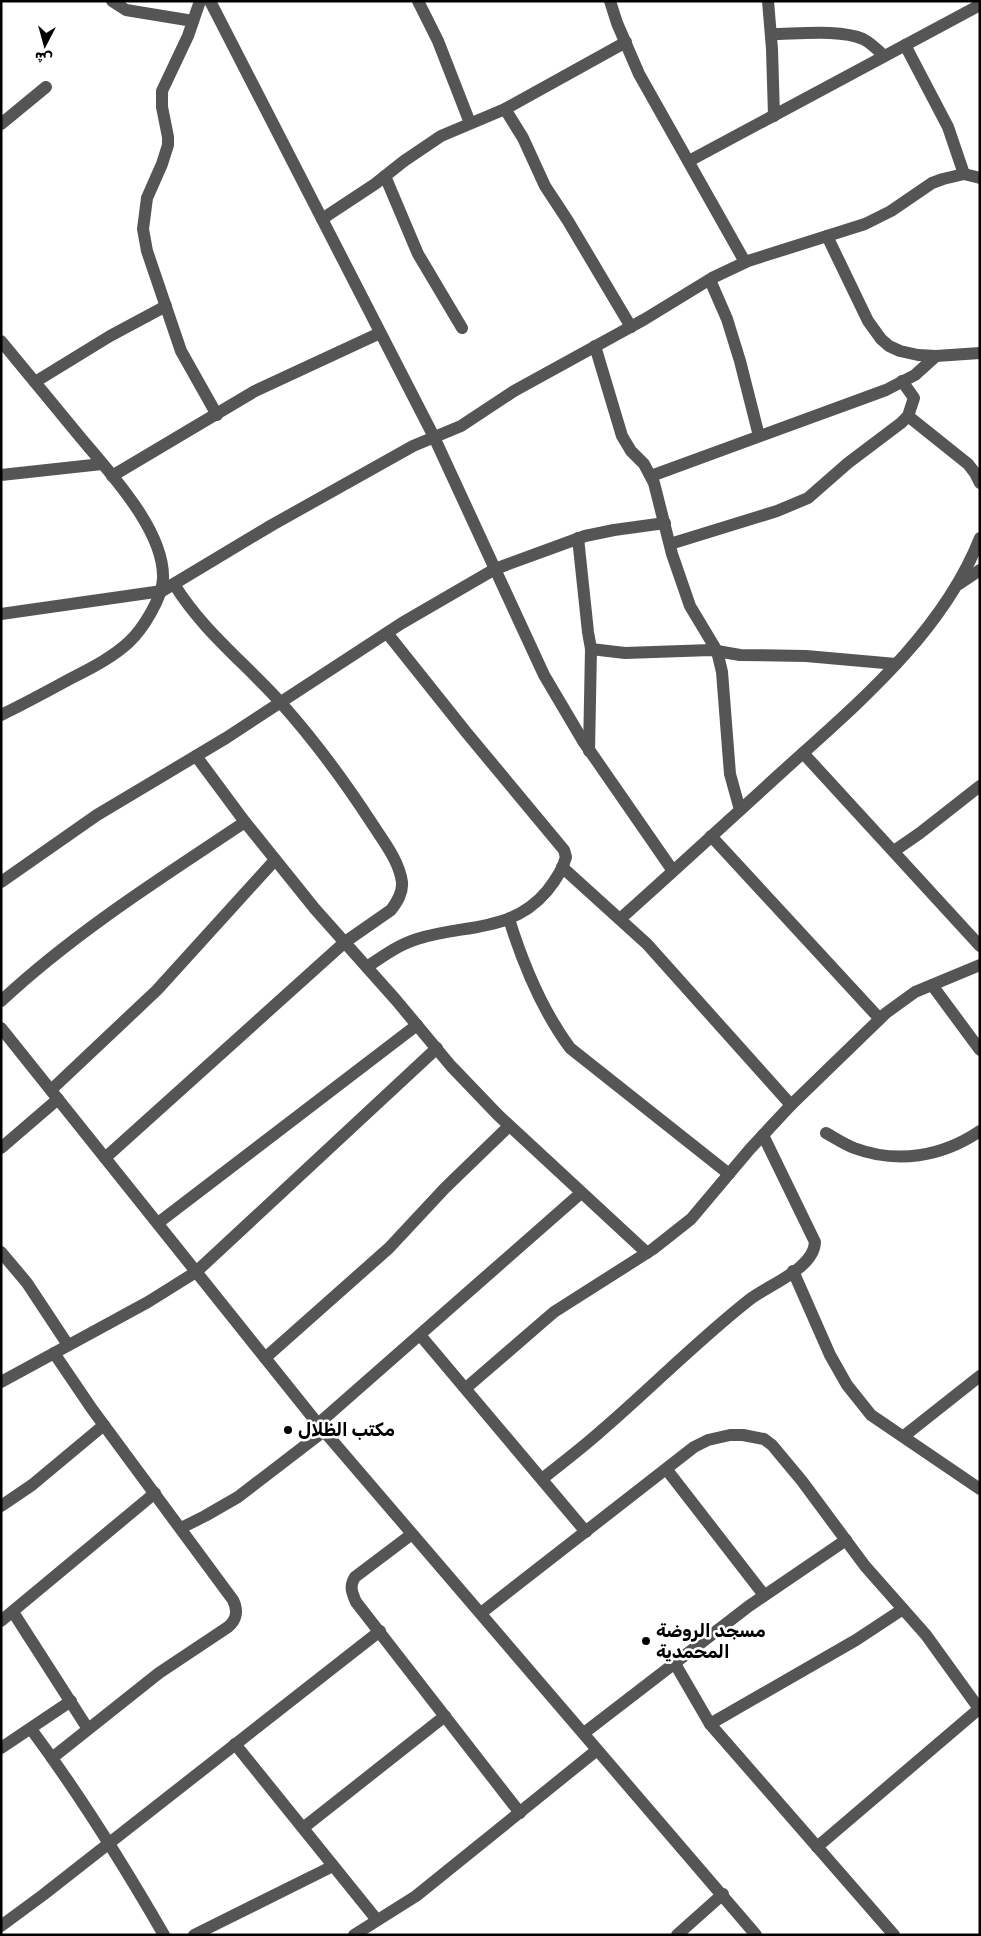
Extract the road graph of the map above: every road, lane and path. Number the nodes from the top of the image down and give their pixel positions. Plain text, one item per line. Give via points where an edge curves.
1 (112, 1) edge
2 (200, 1) edge
3 (210, 1) edge
4 (418, 1) edge
5 (610, 1) edge
6 (768, 1) edge
7 (980, 5) edge
8 (193, 21) junction
9 (771, 34) junction
10 (626, 42) junction
11 (905, 45) junction
12 (884, 56) junction
13 (46, 88) dead end
14 (505, 109) junction
15 (774, 116) junction
16 (470, 123) junction
17 (1, 124) edge
18 (689, 161) junction
19 (964, 174) junction
20 (385, 176) junction
21 (980, 178) edge
22 (322, 219) junction
23 (827, 236) junction
24 (745, 262) junction
25 (710, 280) junction
26 (166, 306) junction
27 (631, 326) junction
28 (462, 328) dead end
29 (380, 333) junction
30 (1, 341) edge
31 (595, 346) junction
32 (980, 353) edge
33 (936, 356) junction
34 (902, 381) junction
35 (35, 382) junction
36 (217, 415) junction
37 (908, 416) junction
38 (759, 436) junction
39 (434, 437) junction
40 (102, 464) junction
41 (1, 476) edge
42 (112, 476) junction
43 (651, 476) junction
44 (980, 483) edge
45 (665, 523) junction
46 (578, 538) junction
47 (980, 538) edge
48 (670, 544) junction
49 (495, 569) junction
50 (980, 570) edge
51 (174, 584) junction
52 (957, 585) junction
53 (162, 591) junction
54 (1, 614) edge
55 (387, 633) junction
56 (591, 649) junction
57 (717, 651) junction
58 (896, 664) junction
59 (281, 703) junction
60 (1, 715) edge
61 (589, 751) junction
62 (803, 753) junction
63 (196, 756) junction
64 (980, 786) edge
65 (740, 810) junction
66 (244, 822) junction
67 (711, 836) junction
68 (894, 851) junction
69 (275, 860) junction
70 (562, 867) junction
71 (673, 871) junction
72 (1, 882) edge
73 (508, 919) junction
74 (620, 919) junction
75 (344, 942) junction
76 (980, 946) edge
77 (980, 964) edge
78 (367, 967) junction
79 (932, 985) junction
80 (1, 1001) edge
81 (879, 1018) junction
82 (417, 1025) junction
83 (1, 1028) edge
84 (437, 1048) junction
85 (980, 1050) edge
86 (54, 1094) junction
87 (791, 1105) junction
88 (509, 1126) junction
89 (980, 1131) edge
90 (826, 1133) dead end
91 (763, 1135) junction
92 (1, 1148) edge
93 (105, 1158) junction
94 (729, 1174) junction
95 (581, 1192) junction
96 (158, 1223) junction
97 (1, 1252) edge
98 (647, 1253) junction
99 (793, 1271) junction
100 (196, 1272) junction
101 (420, 1335) junction
102 (68, 1345) junction
103 (54, 1353) junction
104 (265, 1358) junction
105 (980, 1376) edge
106 (1, 1382) edge
107 (466, 1388) junction
108 (104, 1425) junction
109 (321, 1428) junction
110 (904, 1436) junction
111 (666, 1470) junction
112 (542, 1479) junction
113 (980, 1489) edge
114 (155, 1493) junction
115 (1, 1506) edge
116 (181, 1528) junction
117 (586, 1532) junction
118 (412, 1534) junction
119 (846, 1540) junction
120 (764, 1596) junction
121 (903, 1609) junction
122 (13, 1612) junction
123 (481, 1613) junction
124 (1, 1621) edge
125 (380, 1631) junction
126 (674, 1662) junction
127 (71, 1701) junction
128 (979, 1709) edge
129 (445, 1716) junction
130 (710, 1724) junction
131 (31, 1729) junction
132 (88, 1729) junction
133 (584, 1733) junction
134 (236, 1744) junction
135 (2, 1745) edge
136 (597, 1750) junction
137 (52, 1758) junction
138 (520, 1813) junction
139 (303, 1828) junction
140 (110, 1843) junction
141 (816, 1847) junction
142 (333, 1866) junction
143 (723, 1894) junction
144 (377, 1920) junction
145 (1, 1926) edge
146 (164, 1935) edge
147 (194, 1935) edge
148 (354, 1935) edge
149 (677, 1935) edge
150 (756, 1935) edge
151 (894, 1935) edge

1 - 8 street via 126,10
2 - 8 street
3 - 22 street
4 - 16 street via 438,41
5 - 10 street
6 - 9 street
7 - 11 street
8 - 26 street via 162,91 168,145 144,214 147,251
9 - 12 street via 852,36 863,39
9 - 15 street
10 - 14 street
10 - 18 street via 640,74
11 - 12 street
11 - 19 street via 948,127
12 - 15 street
13 - 17 street
14 - 16 street
14 - 27 street via 523,138 544,186
15 - 18 street
16 - 20 street via 441,136
18 - 24 street
19 - 21 street
19 - 23 street via 932,183 891,211 865,224
20 - 22 street
20 - 28 street via 418,254
22 - 29 street
23 - 24 street
23 - 33 street via 868,321 881,340 900,351
24 - 25 street
25 - 27 street
25 - 38 street via 732,336
26 - 35 street
26 - 36 street via 181,351
27 - 31 street
29 - 36 street via 255,391
29 - 39 street
30 - 35 street
31 - 39 street via 514,391 461,426
31 - 43 street via 622,436
32 - 33 street
33 - 34 street
34 - 37 street via 914,398
34 - 38 street via 886,390
35 - 40 street
36 - 42 street
37 - 44 street via 968,464
37 - 48 street via 808,498 777,511
38 - 43 street
39 - 49 street
39 - 51 street via 413,446
40 - 41 street
40 - 42 street
42 - 53 street via 127,494 153,539 161,562
43 - 45 street
45 - 46 street
45 - 48 street
46 - 49 street
46 - 56 street
47 - 52 street
48 - 57 street via 690,606
49 - 55 street
49 - 61 street via 544,675
50 - 52 street
51 - 53 street
51 - 59 street via 187,605
52 - 58 street
53 - 54 street
53 - 60 street via 129,642 97,665
55 - 59 street
55 - 70 street via 564,850 566,857
56 - 57 street
56 - 61 street
57 - 58 street
57 - 65 street via 722,672 730,774
58 - 62 street
59 - 63 street
59 - 75 street via 347,784 393,856 402,881 400,896 391,910
61 - 71 street
62 - 65 street
62 - 68 street
63 - 66 street
63 - 72 street via 97,815
64 - 68 street
65 - 67 street
66 - 69 street
66 - 80 street via 121,904
67 - 71 street
67 - 81 street
68 - 76 street
69 - 75 street
69 - 86 street via 157,990
70 - 73 street via 539,900
70 - 74 street
71 - 74 street
73 - 78 street via 418,939
73 - 94 street via 523,963 570,1048
74 - 87 street via 647,944
75 - 78 street
75 - 93 street
77 - 79 street
78 - 82 street
79 - 81 street via 916,992
79 - 85 street
81 - 87 street
82 - 84 street
82 - 96 street
83 - 86 street
84 - 88 street
84 - 100 street
86 - 92 street
86 - 93 street
87 - 91 street
88 - 95 street
88 - 104 street via 389,1248
89 - 90 street via 947,1150 900,1157 853,1147
91 - 94 street
91 - 99 street via 814,1242 814,1250 808,1260
93 - 96 street
94 - 98 street via 691,1220
95 - 98 street
95 - 101 street
96 - 100 street
97 - 102 street via 27,1283
98 - 107 street via 554,1312
99 - 110 street via 847,1385 871,1415
99 - 112 street via 730,1315 602,1431
100 - 102 street
100 - 104 street
101 - 107 street
101 - 109 street
102 - 103 street
103 - 106 street
103 - 108 street
104 - 109 street
105 - 110 street
107 - 112 street
108 - 114 street
108 - 115 street via 32,1485
109 - 116 street via 238,1497
109 - 118 street
110 - 113 street
111 - 117 street
111 - 119 street via 708,1440 730,1435 764,1439 802,1481
111 - 120 street
112 - 117 street
114 - 116 street
114 - 122 street
116 - 132 street via 233,1600 237,1610 234,1622 159,1673
117 - 123 street
118 - 123 street
118 - 125 street via 355,1577 351,1585 356,1602
119 - 120 street
119 - 121 street
120 - 126 street
121 - 128 street via 926,1635
121 - 130 street via 856,1640
122 - 124 street
122 - 127 street
123 - 133 street
125 - 129 street
125 - 134 street
126 - 130 street
126 - 133 street
127 - 131 street
127 - 132 street
128 - 141 street
129 - 138 street
129 - 139 street
130 - 141 street
131 - 135 street
131 - 137 street
132 - 137 street
133 - 136 street
134 - 139 street
134 - 140 street
136 - 138 street
136 - 143 street
137 - 140 street
138 - 144 street via 416,1896
139 - 142 street
140 - 145 street
140 - 146 street
141 - 151 street
142 - 144 street
142 - 147 street
143 - 149 street
143 - 150 street
144 - 148 street

